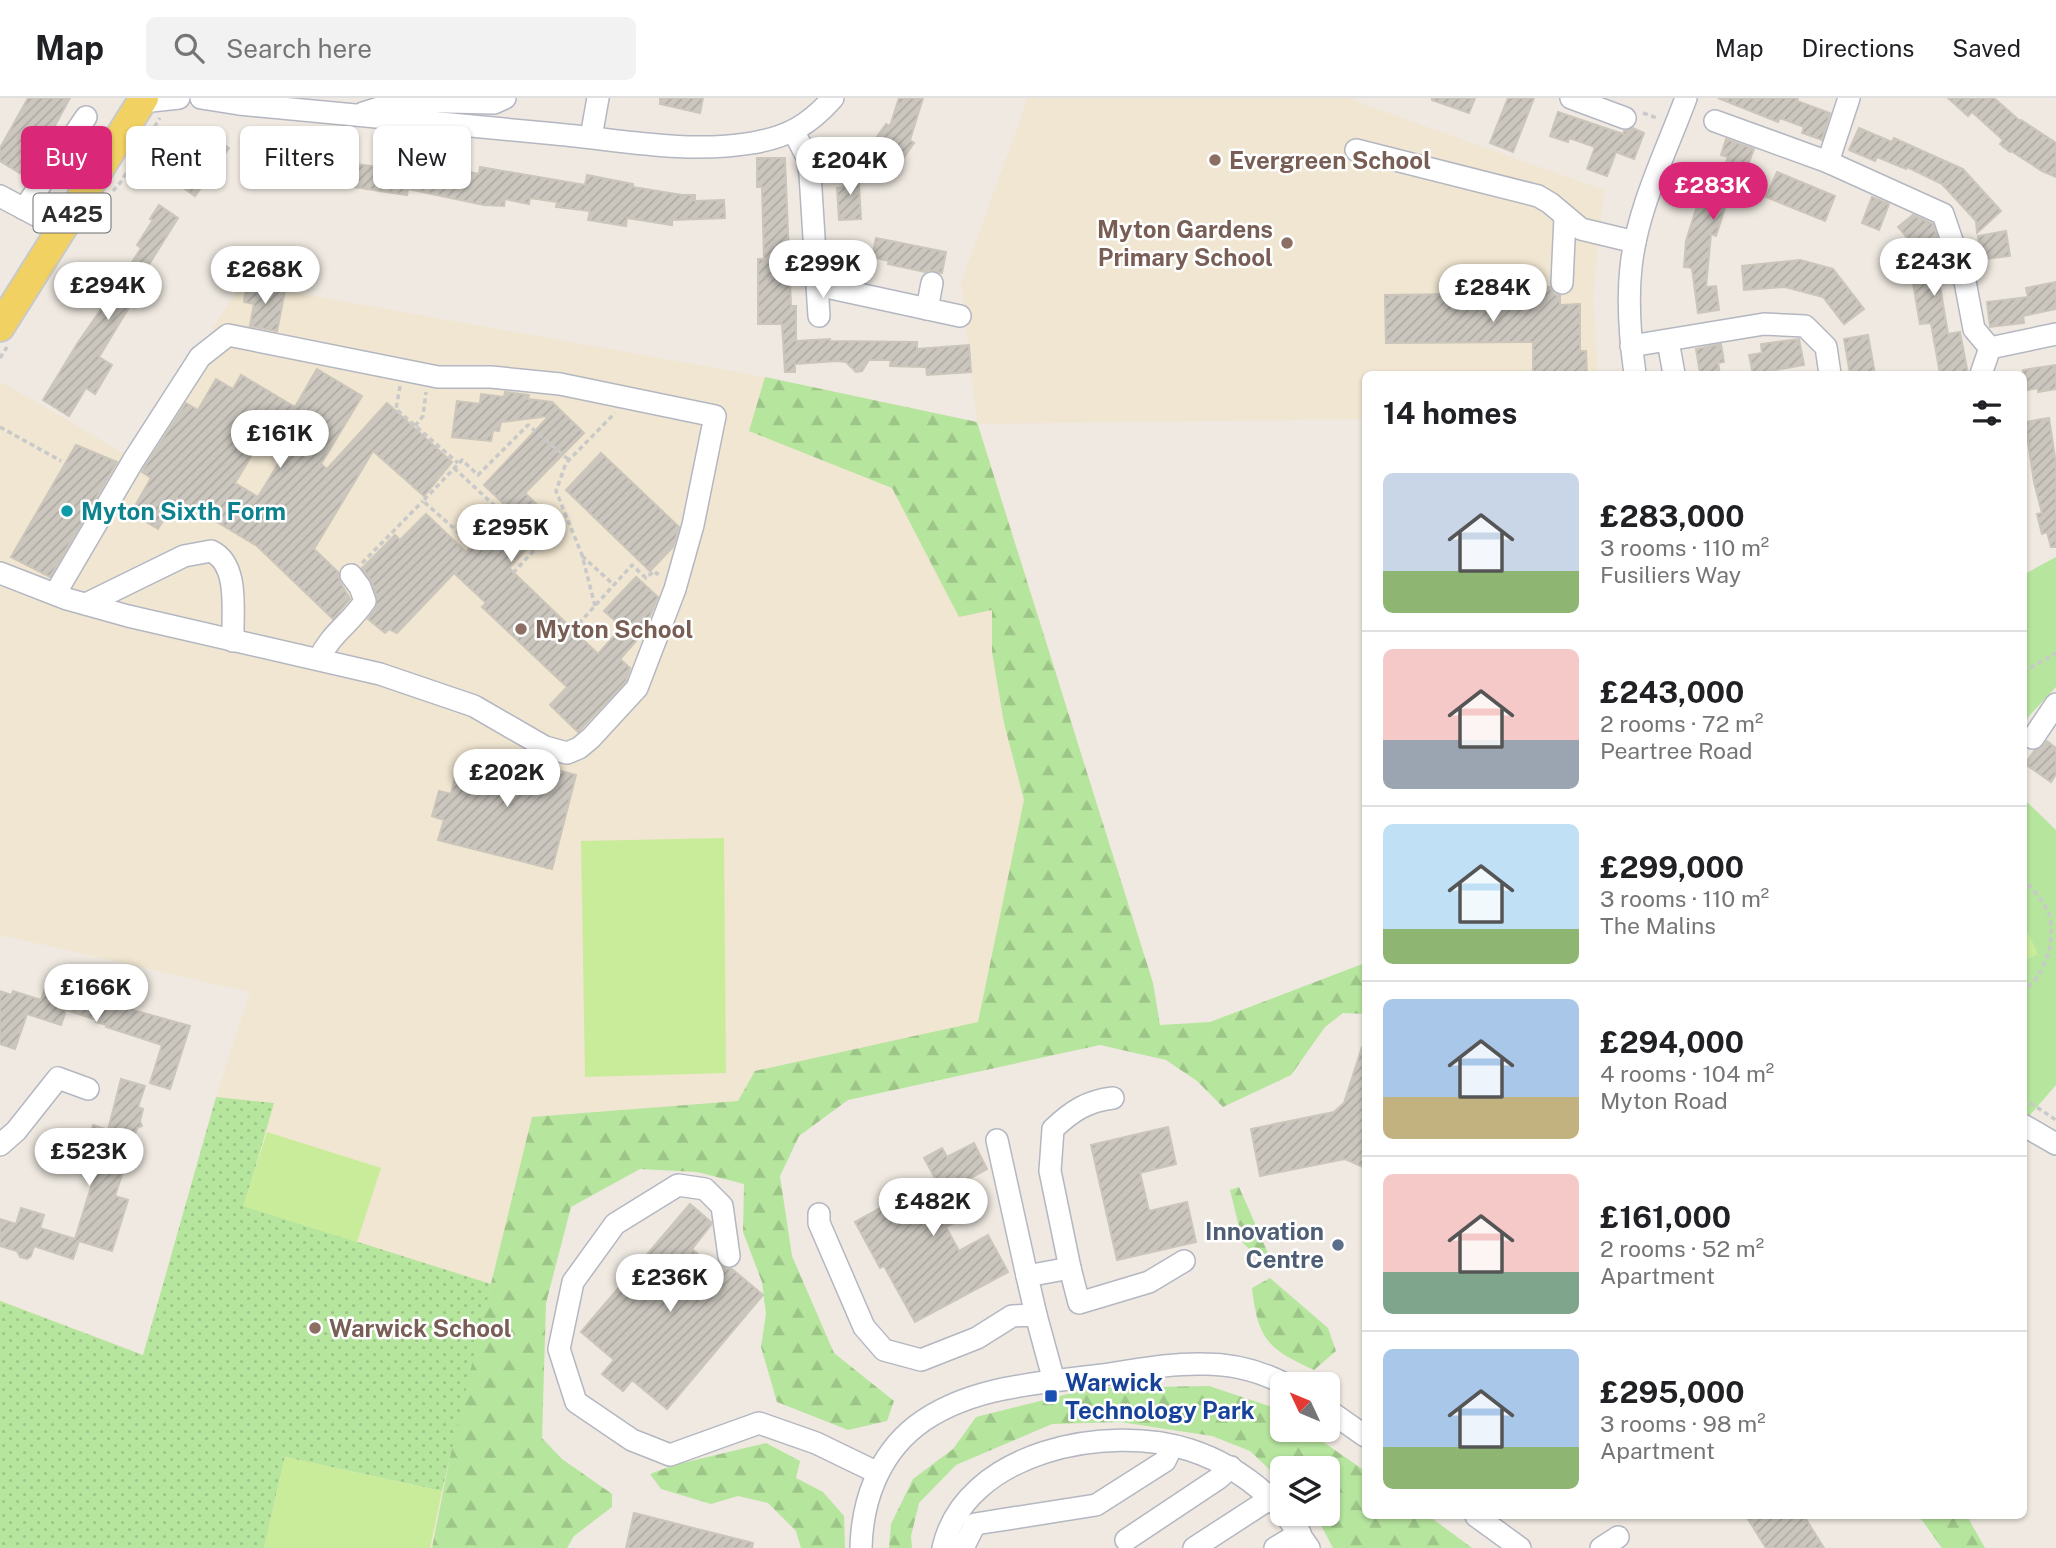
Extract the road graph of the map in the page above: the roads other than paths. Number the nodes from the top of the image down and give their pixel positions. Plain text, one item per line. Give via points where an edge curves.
1 (179, 98) edge
2 (201, 98) edge
3 (208, 98) edge
4 (505, 98) edge
5 (598, 98) edge
6 (833, 98) edge
7 (1571, 98) edge
8 (1686, 98) edge
9 (1849, 98) edge
10 (143, 100) edge
11 (396, 100) edge
12 (358, 115) junction
13 (86, 117) dead end
14 (1625, 118) dead end
15 (1715, 121) dead end
16 (794, 132) junction
17 (591, 137) junction
18 (1356, 150) dead end
19 (1828, 162) junction
20 (0, 196) edge
21 (24, 209) junction
22 (1565, 217) junction
23 (62, 229) junction
24 (1635, 242) junction
25 (932, 283) dead end
26 (1562, 283) dead end
27 (817, 285) junction
28 (927, 309) junction
29 (819, 316) dead end
30 (960, 316) dead end
31 (0, 327) edge
32 (2056, 334) edge
33 (1668, 341) junction
34 (1631, 346) junction
35 (1990, 348) junction
36 (1635, 371) edge
37 (1673, 371) edge
38 (1830, 371) edge
39 (1983, 371) edge
40 (0, 573) edge
41 (351, 575) road end
42 (55, 594) junction
43 (86, 604) junction
44 (233, 641) junction
45 (319, 659) junction
46 (2056, 704) edge
47 (2033, 738) dead end
48 (88, 1089) dead end
49 (1113, 1098) dead end
50 (2027, 1127) edge
51 (998, 1140) dead end
52 (0, 1144) edge
53 (2056, 1144) edge
54 (819, 1214) dead end
55 (729, 1256) dead end
56 (1184, 1261) dead end
57 (1070, 1268) junction
58 (1027, 1276) junction
59 (1036, 1315) junction
60 (1270, 1377) edge
61 (1054, 1381) junction
62 (1340, 1418) edge
63 (1362, 1434) edge
64 (1172, 1446) junction
65 (1231, 1467) junction
66 (878, 1473) junction
67 (1270, 1500) edge
68 (1270, 1513) edge
69 (1480, 1519) edge
70 (1126, 1540) dead end
71 (1304, 1540) edge
72 (861, 1548) edge
73 (943, 1548) edge
74 (963, 1548) edge
75 (1194, 1548) edge
76 (1275, 1548) edge
77 (1520, 1548) edge

1 - 10 street
2 - 3 street
3 - 12 street
4 - 11 street via 494,103
5 - 17 street
6 - 16 street
7 - 14 street
8 - 24 street
9 - 19 street
10 - 23 main road, A425
11 - 12 street
12 - 17 street
13 - 21 street
15 - 19 street
16 - 17 street via 750,144 690,147
16 - 27 street via 810,174
18 - 22 street via 1538,196
19 - 35 street via 1943,214 1964,276 1974,329
20 - 21 street
21 - 23 street
22 - 24 street via 1581,229
22 - 26 street
23 - 31 main road, A425
24 - 34 street via 1629,293
25 - 28 street
27 - 28 street
27 - 29 street
28 - 30 street
32 - 35 street
33 - 34 street
33 - 37 street
33 - 38 street via 1764,324 1805,326 1826,347
34 - 36 street
35 - 39 street
40 - 42 street
41 - 45 street via 365,601 327,642
42 - 43 street
42 - 45 street via 200,357 228,335 438,377 560,384 715,416 675,589 637,688 573,752 545,747 467,703
43 - 44 street
43 - 44 street via 184,556 211,551 229,569
44 - 45 street
46 - 47 street
48 - 52 street via 58,1078
49 - 57 street via 1080,1105 1053,1129 1050,1171
50 - 53 street
51 - 58 street
54 - 59 street via 864,1327 884,1350 920,1360 977,1338 1012,1316
55 - 66 street via 722,1206 705,1189 678,1185 615,1224 573,1282 559,1349 576,1402 632,1440 670,1455 759,1423 816,1443
56 - 57 street via 1149,1282 1079,1303
57 - 58 street
58 - 59 street
59 - 61 street
60 - 61 street via 1205,1364 1172,1364
61 - 66 street via 965,1400 931,1416 904,1436
62 - 63 street
64 - 65 street
64 - 73 street via 1107,1440 1061,1448 1012,1465 968,1500
64 - 74 street via 1165,1461 1096,1505 975,1524
65 - 67 street
65 - 70 street
66 - 72 street via 865,1510
68 - 75 street
69 - 77 street
71 - 76 street

